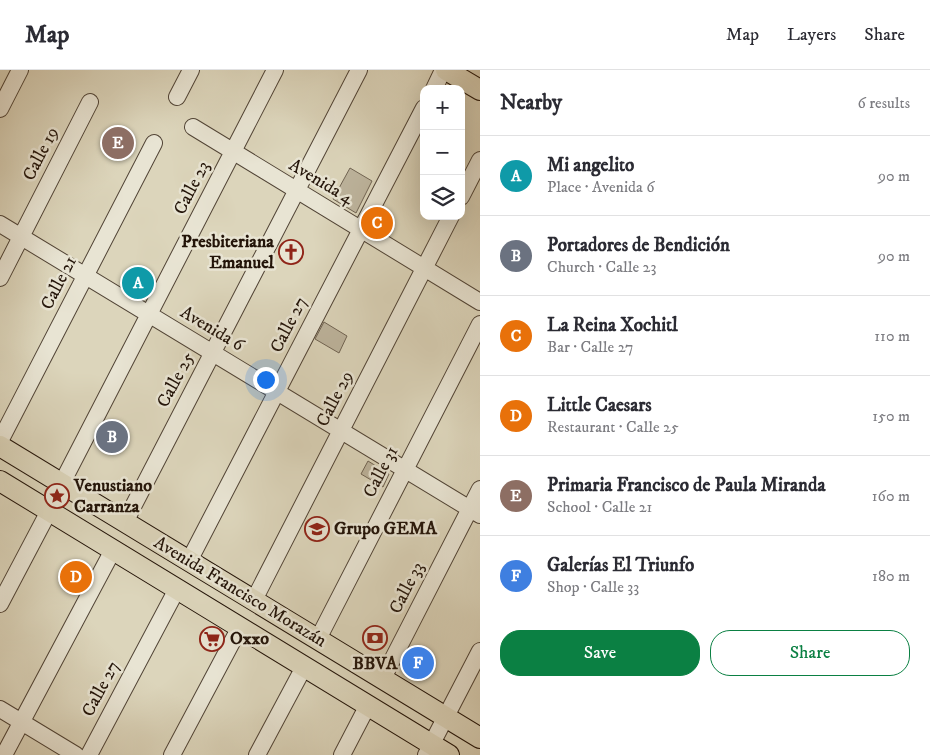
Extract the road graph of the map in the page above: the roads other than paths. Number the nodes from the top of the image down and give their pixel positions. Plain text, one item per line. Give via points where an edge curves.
1 (20, 70) edge
2 (191, 70) edge
3 (275, 70) edge
4 (359, 70) edge
5 (445, 70) edge
6 (436, 85) edge
7 (480, 90) edge
8 (177, 97) dead end
9 (90, 102) dead end
10 (0, 108) edge
11 (420, 116) edge
12 (193, 127) dead end
13 (154, 143) dead end
14 (233, 151) junction
15 (480, 160) edge
16 (465, 189) edge
17 (296, 190) junction
18 (449, 220) edge
19 (0, 224) edge
20 (361, 229) junction
21 (21, 236) junction
22 (424, 268) junction
23 (85, 275) junction
24 (0, 278) edge
25 (480, 302) edge
26 (149, 314) junction
27 (480, 324) edge
28 (213, 353) junction
29 (277, 392) junction
30 (341, 431) junction
31 (0, 441) edge
32 (0, 446) edge
33 (405, 469) junction
34 (0, 481) edge
35 (62, 483) junction
36 (480, 489) edge
37 (49, 511) junction
38 (475, 512) edge
39 (125, 522) junction
40 (113, 550) junction
41 (189, 561) junction
42 (177, 589) junction
43 (254, 600) junction
44 (0, 604) edge
45 (240, 628) junction
46 (318, 639) junction
47 (480, 650) edge
48 (304, 667) junction
49 (383, 678) junction
50 (368, 705) junction
51 (0, 709) edge
52 (446, 717) junction
53 (22, 722) junction
54 (480, 738) edge
55 (429, 750) edge
56 (4, 755) edge
57 (76, 755) edge
58 (88, 755) edge
59 (172, 755) edge
60 (257, 755) edge
61 (342, 755) edge
62 (449, 755) edge

1 - 10 street
2 - 8 street
3 - 14 street, Calle 23
4 - 17 street, Calle 25
5 - 6 street
5 - 7 main road
9 - 21 street, Calle 19
11 - 20 street, Calle 27
12 - 14 street, Avenida 4
13 - 23 street, Calle 21
14 - 17 street, Avenida 4
14 - 26 street, Calle 23
15 - 16 street
17 - 20 street, Avenida 4
17 - 28 street, Calle 25
18 - 22 street, Calle 29
19 - 21 street, Avenida 6
20 - 22 street, Avenida 4
20 - 29 street, Calle 27
21 - 23 street, Avenida 6
21 - 24 street, Calle 19
22 - 25 street, Avenida 4
22 - 30 street, Calle 29
23 - 26 street, Avenida 6
23 - 31 street, Calle 21
26 - 28 street, Avenida 6
26 - 35 street, Calle 23
27 - 33 street, Calle 31
28 - 29 street, Avenida 6
28 - 39 street, Calle 25
29 - 30 street, Avenida 6
29 - 41 street, Calle 27
30 - 33 street, Avenida 6
30 - 43 street, Calle 29
32 - 35 main road, Avenida Francisco Morazán
33 - 38 street, Avenida 6
33 - 46 street, Calle 31
34 - 37 main road, Avenida Francisco Morazán
35 - 39 main road, Avenida Francisco Morazán
36 - 38 street, Calle 33
37 - 40 main road, Avenida Francisco Morazán
37 - 44 street
38 - 49 street, Calle 33
39 - 41 main road, Avenida Francisco Morazán
40 - 42 main road, Avenida Francisco Morazán
40 - 53 street
41 - 43 main road, Avenida Francisco Morazán
42 - 45 main road, Avenida Francisco Morazán
42 - 58 street, Calle 27
43 - 46 main road, Avenida Francisco Morazán
45 - 48 main road, Avenida Francisco Morazán
45 - 59 street
46 - 49 main road, Avenida Francisco Morazán
47 - 52 street
48 - 50 main road, Avenida Francisco Morazán
48 - 60 street
49 - 52 main road, Avenida Francisco Morazán
50 - 55 main road, Avenida Francisco Morazán
50 - 61 street
51 - 53 street
52 - 54 main road, Avenida Francisco Morazán
52 - 55 street
53 - 56 street
53 - 57 street
55 - 62 main road, Avenida Francisco Morazán

